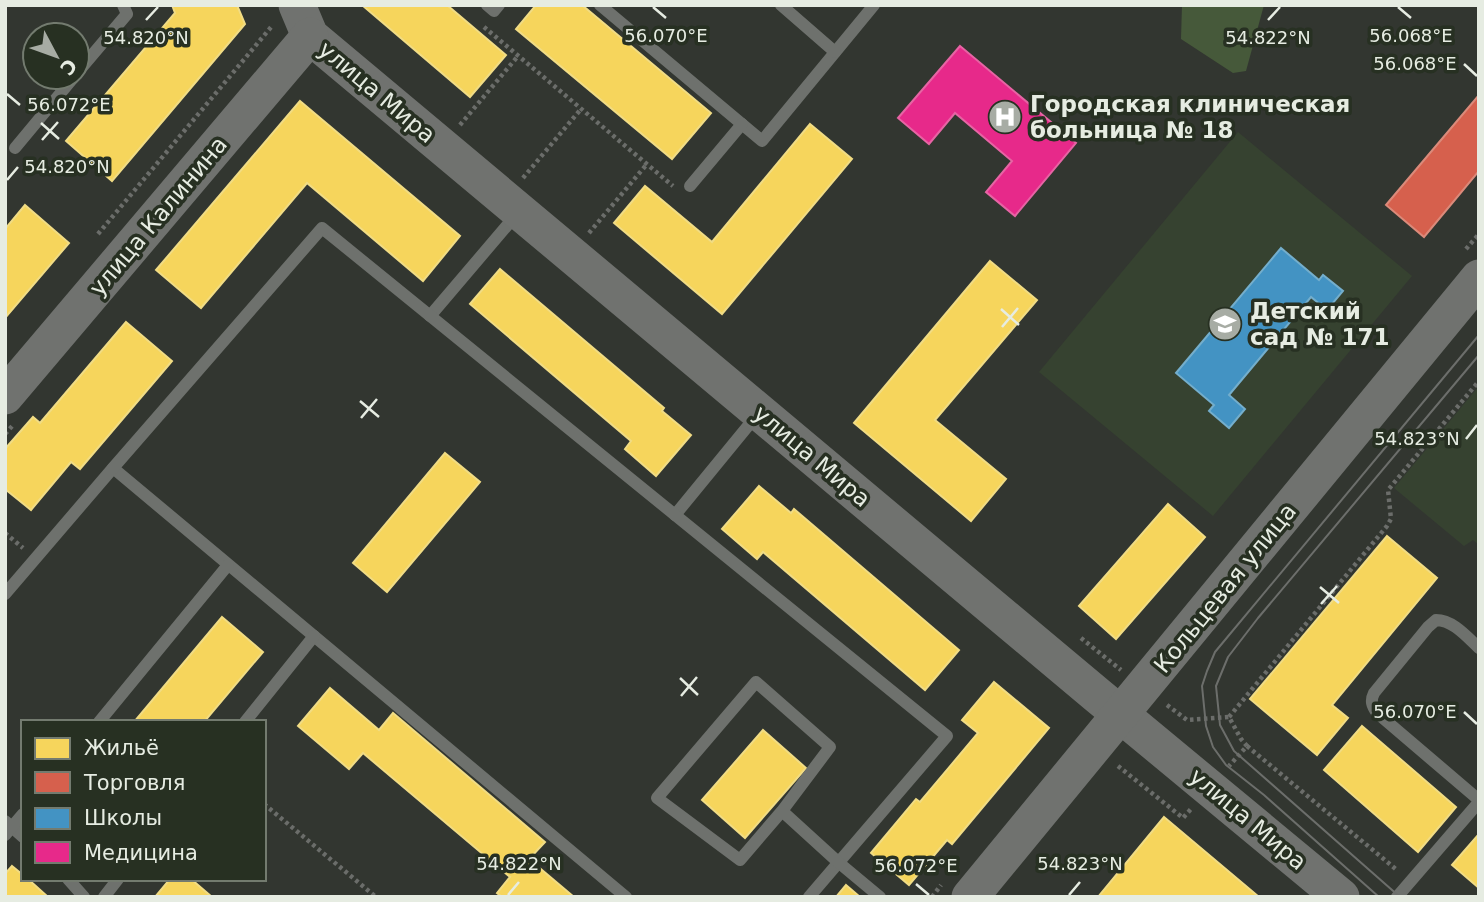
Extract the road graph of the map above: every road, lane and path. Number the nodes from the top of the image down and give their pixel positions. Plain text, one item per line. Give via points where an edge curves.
1 (123, 5) edge
2 (600, 5) edge
3 (781, 5) edge
4 (874, 5) edge
5 (494, 7) edge
6 (295, 20) edge
7 (835, 52) junction
8 (518, 55) junction
9 (91, 57) edge
10 (63, 91) edge
11 (581, 109) junction
12 (742, 124) junction
13 (455, 130) dead end
14 (15, 148) dead end
15 (647, 164) junction
16 (690, 186) joint
17 (519, 197) junction
18 (584, 239) dead end
19 (93, 240) dead end
20 (1479, 278) edge
21 (430, 316) junction
22 (1479, 381) edge
23 (5, 396) edge
24 (760, 412) junction
25 (113, 468) junction
26 (675, 515) junction
27 (228, 565) junction
28 (5, 594) edge
29 (314, 636) junction
30 (1479, 648) edge
31 (1121, 714) junction
32 (1229, 717) dead end
33 (101, 720) edge
34 (247, 720) edge
35 (1247, 746) dead end
36 (1479, 801) edge
37 (266, 806) edge
38 (782, 811) junction
39 (21, 816) edge
40 (7, 827) edge
41 (838, 862) junction
42 (70, 881) edge
43 (116, 881) edge
44 (1410, 881) junction
45 (84, 897) edge
46 (104, 897) edge
47 (376, 897) edge
48 (626, 897) edge
49 (809, 897) edge
50 (880, 897) edge
51 (970, 897) edge
52 (1341, 897) edge
53 (1397, 897) edge

1 - 9 lane via 127,14
2 - 12 lane
3 - 7 lane
4 - 7 lane
5 - 8 path via 482,26
6 - 17 street, улица Мира
6 - 19 path
6 - 23 street, улица Калинина
7 - 12 lane via 762,141
8 - 11 path
8 - 13 path
10 - 14 lane
11 - 15 path
11 - 17 path
12 - 16 lane
15 - 16 path via 683,194
15 - 18 path
17 - 21 lane
17 - 24 street, улица Мира
20 - 31 street, Кольцевая улица
21 - 25 lane via 321,228
21 - 26 lane
22 - 32 path via 1388,490 1391,519 1387,526
24 - 26 lane
24 - 31 street, улица Мира
25 - 27 lane
25 - 28 lane
26 - 41 lane via 947,736
27 - 29 lane
27 - 33 lane
29 - 34 lane
29 - 48 lane
30 - 36 lane via 1452,625 1436,620 1371,698 1377,713
31 - 51 street, Кольцевая улица
31 - 52 street, улица Мира
35 - 44 path
36 - 44 lane
37 - 47 path
38 - 38 lane via 831,747 756,682 657,798 740,860
38 - 41 lane
39 - 40 lane
41 - 49 lane
41 - 50 lane
42 - 45 lane
43 - 46 lane
44 - 53 lane

